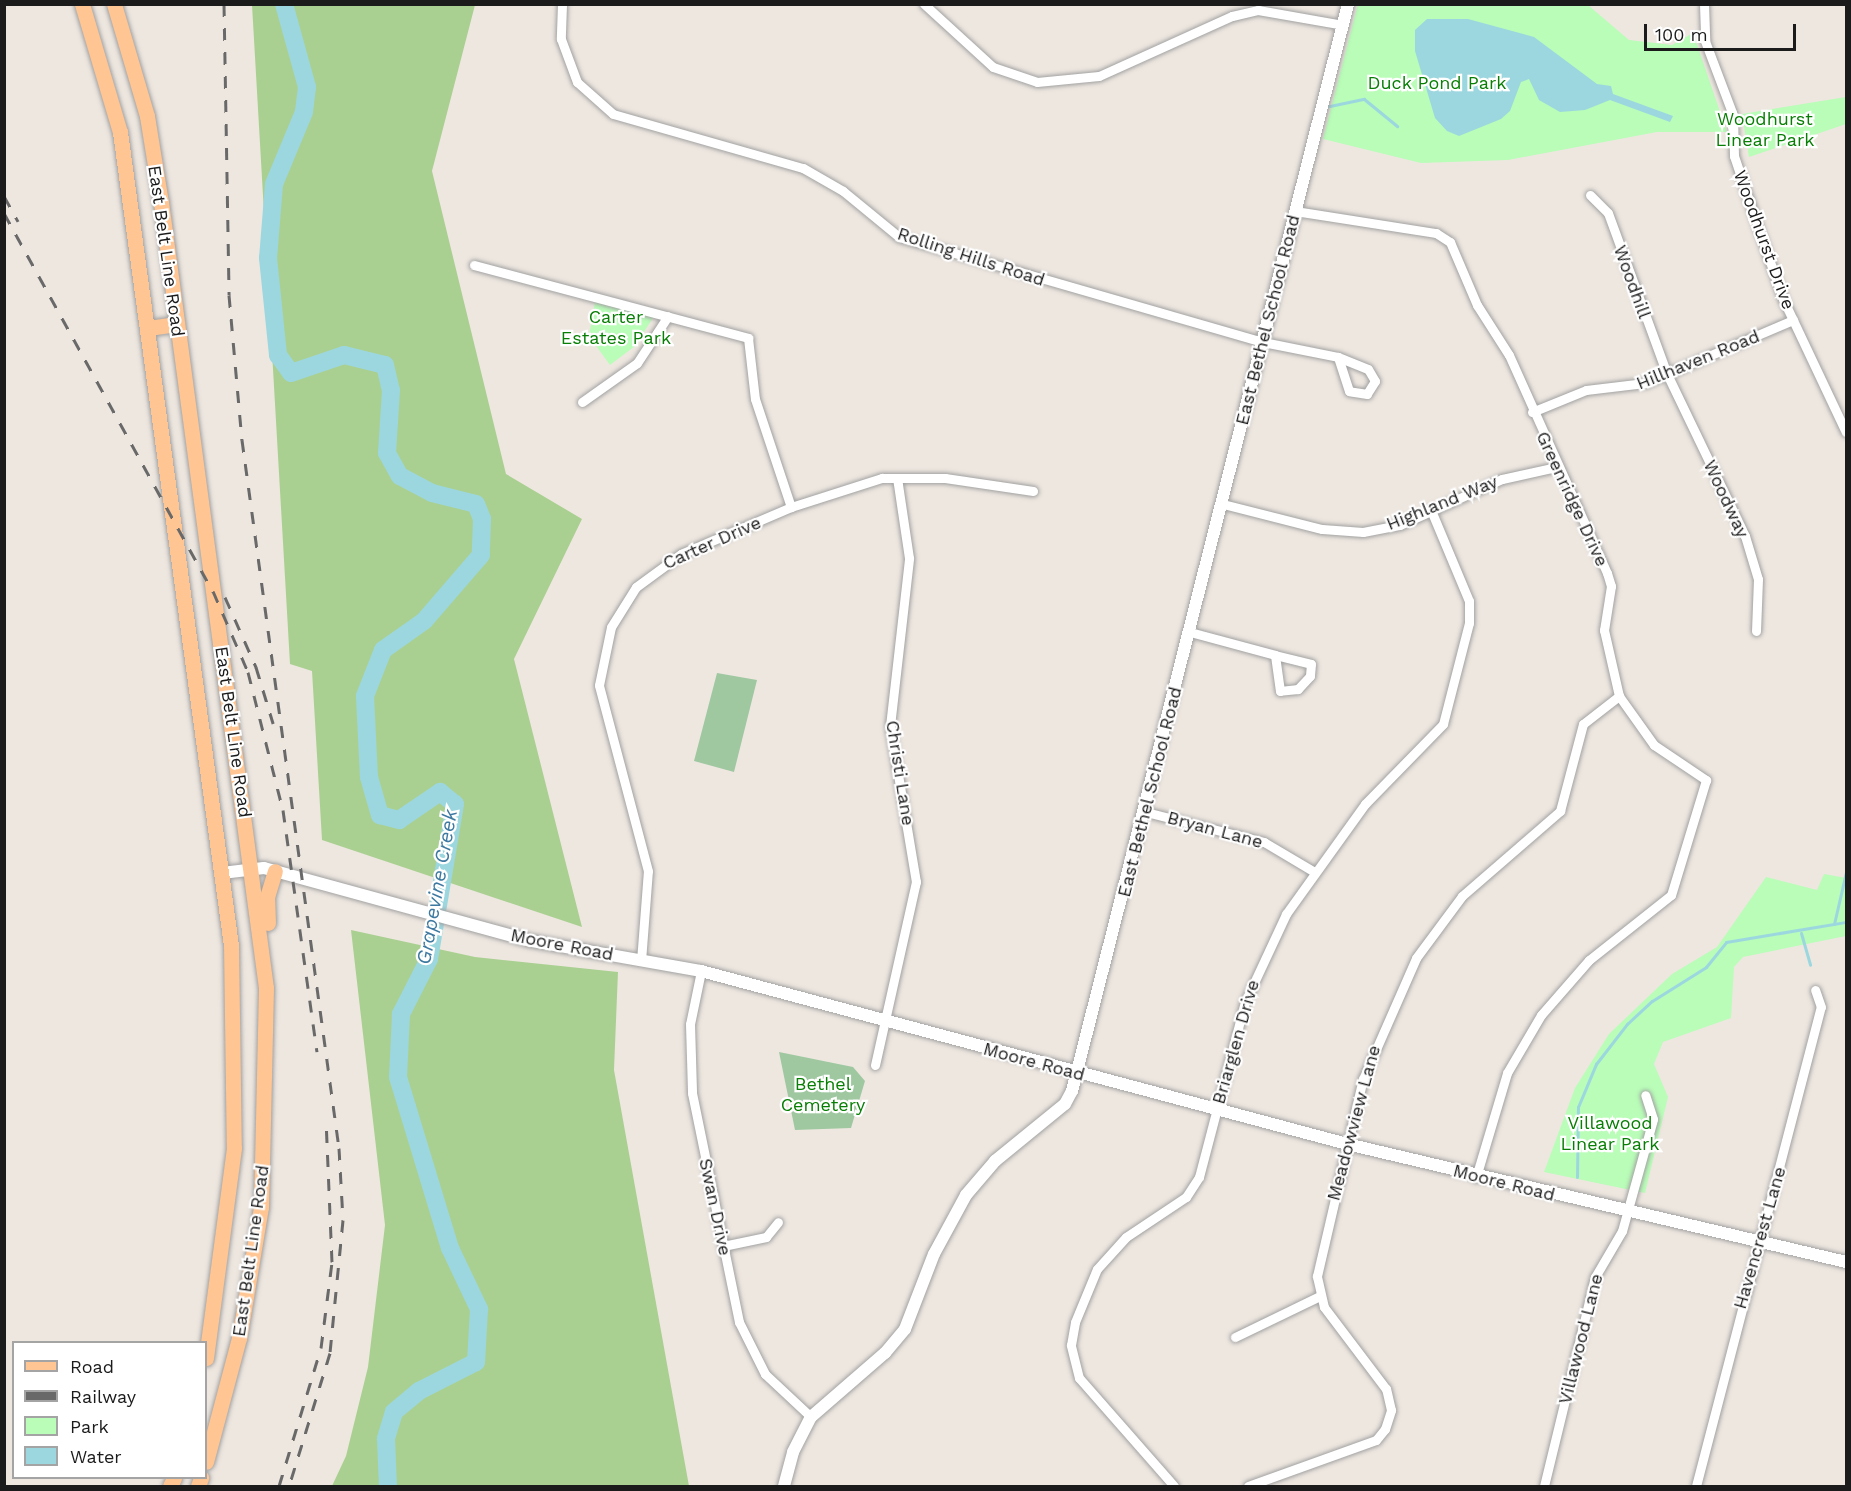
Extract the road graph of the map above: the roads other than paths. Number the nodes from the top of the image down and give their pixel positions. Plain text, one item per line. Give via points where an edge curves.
1 (82, 4) edge
2 (114, 4) edge
3 (562, 4) edge
4 (924, 4) edge
5 (1348, 4) edge
6 (1704, 4) edge
7 (1342, 25) junction
8 (1590, 195) dead end
9 (1296, 211) junction
10 (474, 265) dead end
11 (668, 316) junction
12 (1793, 320) junction
13 (177, 324) junction
14 (148, 328) junction
15 (1263, 342) junction
16 (1338, 357) junction
17 (1667, 374) junction
18 (582, 402) dead end
19 (1532, 412) junction
20 (1846, 432) edge
21 (1556, 467) junction
22 (897, 478) junction
23 (1033, 491) dead end
24 (1223, 504) junction
25 (791, 507) junction
26 (1431, 510) junction
27 (1756, 631) dead end
28 (1190, 632) junction
29 (1275, 655) junction
30 (1619, 696) junction
31 (1146, 812) junction
32 (252, 866) junction
33 (275, 871) junction
34 (1313, 871) junction
35 (222, 873) junction
36 (641, 961) junction
37 (700, 971) junction
38 (266, 988) junction
39 (1815, 990) dead end
40 (888, 1023) junction
41 (875, 1065) dead end
42 (1078, 1074) junction
43 (1645, 1095) dead end
44 (1216, 1111) junction
45 (1347, 1144) junction
46 (1476, 1177) junction
47 (1628, 1211) junction
48 (778, 1222) dead end
49 (1762, 1240) junction
50 (723, 1246) junction
51 (1846, 1262) edge
52 (1320, 1296) junction
53 (1235, 1337) dead end
54 (207, 1350) edge
55 (811, 1417) junction
56 (207, 1458) edge
57 (784, 1486) edge
58 (1174, 1486) edge
59 (1248, 1486) edge
60 (1545, 1486) edge
61 (1696, 1486) edge

1 - 14 main road, East Belt Line Road via 120,132
2 - 13 main road, East Belt Line Road via 147,116
3 - 15 street, Rolling Hills Road via 561,39 577,82 613,114 816,173 899,237
4 - 7 street via 993,67 1037,82 1099,76 1232,16 1258,10
5 - 7 street, East Bethel School Road
6 - 12 street, Woodhurst Drive via 1706,41 1733,115 1734,156
7 - 9 street, East Bethel School Road
8 - 17 street, Woodhill via 1608,213
9 - 15 street, East Bethel School Road
9 - 19 street, Greenridge Drive via 1436,233 1450,242
10 - 11 street
11 - 18 street via 637,363
11 - 25 street via 748,338 755,399
12 - 17 street, Hillhaven Road
12 - 20 street, Woodhurst Drive
13 - 14 main road
13 - 32 main road, East Belt Line Road
14 - 35 main road, East Belt Line Road
15 - 16 street, Rolling Hills Road
15 - 24 street, East Bethel School Road
16 - 16 street, Rolling Hills Road via 1368,369 1375,381 1367,394 1349,391
17 - 19 street, Hillhaven Road via 1627,388 1586,390
17 - 27 street, Woodway via 1754,561
19 - 21 street, Greenridge Drive
21 - 26 street, Highland Way via 1502,479
21 - 30 street, Greenridge Drive via 1608,573 1604,630
22 - 23 street, Carter Drive via 945,478
22 - 25 street, Carter Drive via 882,478
22 - 40 street, Christi Lane via 909,558 890,726 916,882
24 - 26 street, Highland Way via 1340,532 1400,525
24 - 28 street, East Bethel School Road
25 - 36 street, Carter Drive via 657,567 636,587 611,627 599,685 648,871
26 - 34 street, Briarglen Drive via 1469,601 1469,623 1443,724 1365,804
28 - 29 street
28 - 31 street, East Bethel School Road
29 - 29 street via 1311,664 1310,676 1298,689 1280,691
30 - 45 street, Meadowview Lane via 1583,724 1560,811 1462,896 1416,958 1376,1042
30 - 46 street, Greenridge Drive via 1654,745 1706,780 1681,875 1660,907 1589,960 1541,1015 1507,1073
31 - 34 street, Bryan Lane via 1264,842
31 - 42 street, East Bethel School Road
32 - 33 street, Moore Road
32 - 35 street, Moore Road
32 - 38 main road, East Belt Line Road
33 - 36 street, Moore Road via 488,929
33 - 38 main road via 267,897 272,954
34 - 44 street, Briarglen Drive via 1253,980
35 - 54 main road, East Belt Line Road via 231,945 234,1148
36 - 37 street, Moore Road
37 - 40 street, Moore Road
37 - 50 street, Swan Drive via 690,1024 691,1082
38 - 56 main road, East Belt Line Road via 261,1207 239,1338
39 - 49 street, Havencrest Lane via 1821,1007
40 - 41 street, Christi Lane
40 - 42 street, Moore Road
42 - 44 street, Moore Road
42 - 55 street, East Bethel School Road via 1065,1104 995,1161 966,1195 934,1254 905,1329 885,1353
43 - 47 street, Villawood Lane via 1653,1119
44 - 45 street, Moore Road
44 - 58 street, Briarglen Drive via 1192,1190 1126,1237 1097,1269 1084,1294 1071,1345 1084,1385
45 - 46 street, Moore Road
45 - 52 street, Meadowview Lane via 1318,1260
46 - 47 street, Moore Road
47 - 49 street, Moore Road
47 - 60 street, Villawood Lane via 1618,1240 1595,1277
48 - 50 street via 766,1237
49 - 51 street, Moore Road
49 - 61 street, Havencrest Lane
50 - 55 street, Swan Drive via 739,1322 753,1354 783,1394
52 - 53 street
52 - 59 street via 1386,1389 1390,1418 1376,1440
55 - 57 street, East Bethel School Road via 793,1452

